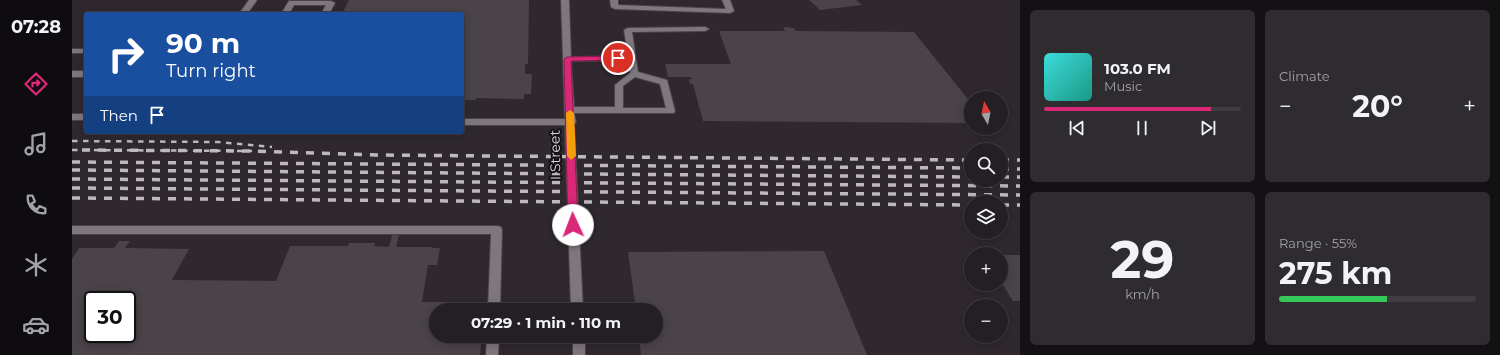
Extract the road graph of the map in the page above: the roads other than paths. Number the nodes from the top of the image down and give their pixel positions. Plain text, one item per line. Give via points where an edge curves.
1 (253, 0) edge
2 (565, 0) edge
3 (614, 0) edge
4 (726, 0) edge
5 (244, 12) edge
6 (286, 12) edge
7 (326, 12) edge
8 (705, 29) dead end
9 (72, 51) edge
10 (84, 51) edge
11 (632, 58) junction
12 (567, 59) junction
13 (72, 74) edge
14 (84, 74) edge
15 (634, 74) junction
16 (570, 110) junction
17 (619, 111) junction
18 (72, 117) edge
19 (84, 118) edge
20 (464, 122) edge
21 (571, 122) junction
22 (72, 230) edge
23 (494, 303) edge
24 (577, 303) edge
25 (493, 343) edge
26 (578, 343) edge
27 (492, 355) edge
28 (579, 355) edge

1 - 5 street
2 - 12 street, I Street
3 - 4 street via 615,7 730,10
6 - 7 street via 292,3 331,3
8 - 11 street via 628,30
9 - 10 street
11 - 12 street
11 - 15 street
12 - 16 street, I Street
13 - 14 street
15 - 17 street via 619,85
15 - 17 street via 664,82 671,111
16 - 17 street
16 - 21 street, I Street
18 - 19 street
20 - 21 street
21 - 24 street, I Street
22 - 23 street via 497,230
25 - 27 street
26 - 28 street

